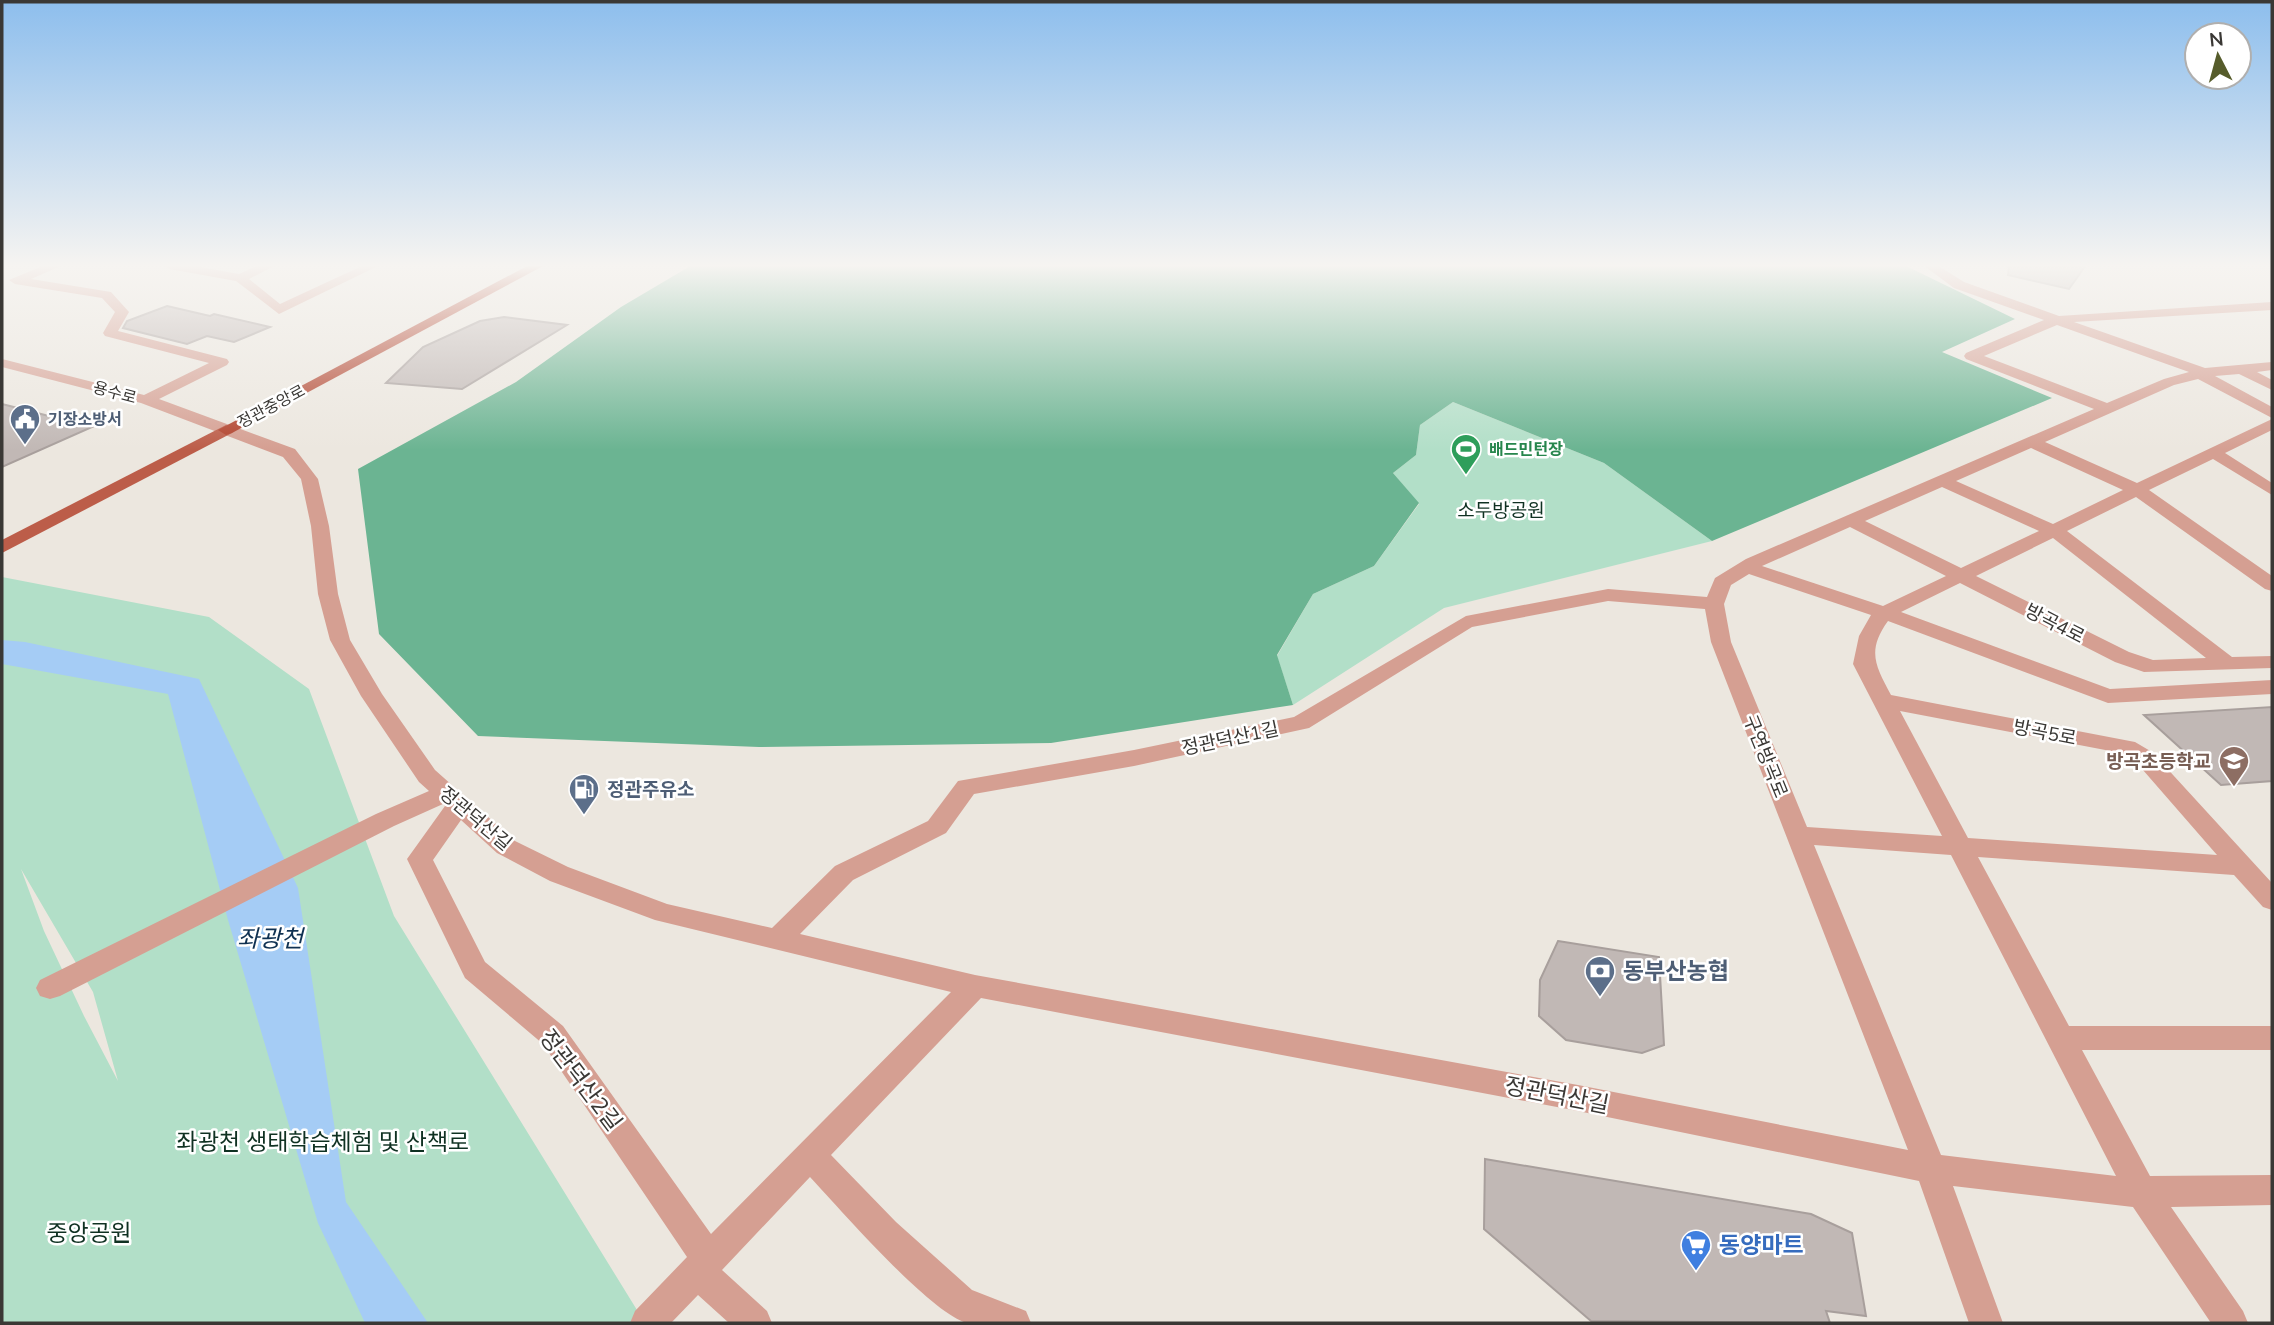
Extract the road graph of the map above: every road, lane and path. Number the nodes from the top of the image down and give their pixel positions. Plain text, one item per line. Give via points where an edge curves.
1 (114, 327) edge
2 (422, 327) edge
3 (2040, 327) edge
4 (2071, 327) edge
5 (2, 363) edge
6 (2272, 366) edge
7 (2239, 368) junction
8 (2202, 373) junction
9 (2272, 386) edge
10 (146, 400) junction
11 (2108, 409) junction
12 (2272, 413) edge
13 (2272, 424) edge
14 (226, 430) junction
15 (2032, 442) junction
16 (2214, 453) junction
17 (1944, 482) junction
18 (2272, 489) edge
19 (2137, 490) junction
20 (1852, 521) junction
21 (2054, 530) junction
22 (2, 547) edge
23 (1747, 567) junction
24 (1962, 576) junction
25 (2272, 585) edge
26 (1714, 604) junction
27 (1884, 613) junction
28 (2272, 662) edge
29 (2227, 664) junction
30 (2272, 687) edge
31 (1884, 701) junction
32 (452, 799) junction
33 (1797, 835) junction
34 (1958, 845) junction
35 (2241, 866) junction
36 (2272, 900) edge
37 (777, 940) junction
38 (975, 986) junction
39 (50, 988) dead end
40 (2060, 1038) junction
41 (2272, 1038) edge
42 (809, 1154) junction
43 (1931, 1169) junction
44 (2272, 1190) edge
45 (2141, 1191) junction
46 (702, 1264) junction
47 (657, 1312) edge
48 (755, 1323) edge
49 (1014, 1323) edge
50 (1986, 1323) edge
51 (2231, 1323) edge

1 - 10 street via 110,333 222,362
2 - 14 highway, 정관중앙로
3 - 11 street via 1971,356
4 - 8 street
5 - 10 street, 용수로
6 - 7 street
7 - 8 street
7 - 9 street
8 - 11 street
8 - 12 street
10 - 14 street, 용수로
11 - 15 street
13 - 16 street
14 - 22 main road, 정관중앙로
14 - 32 street, 정관덕산길 via 289,453 309,479 340,640 419,765
15 - 17 street
15 - 19 street
16 - 18 street
16 - 19 street
17 - 20 street
17 - 21 street
19 - 21 street
19 - 25 street
20 - 23 street
20 - 24 street, 방곡4로
21 - 24 street
21 - 29 street
23 - 26 street via 1722,582
23 - 27 street
24 - 27 street
24 - 29 street, 방곡4로 via 2122,657 2151,667
26 - 33 street, 구연방곡로 via 1721,642
26 - 37 street, 정관덕산1길 via 1608,594 1466,622 1301,723 966,787 937,827 844,873
27 - 30 street via 2109,696
27 - 31 street via 1864,646 1864,664
28 - 29 street, 방곡4로
31 - 34 street
31 - 35 street, 방곡5로 via 2127,747 2144,757
32 - 37 street, 정관덕산길 via 506,847 559,874 664,913
32 - 39 street via 385,820
32 - 46 street, 정관덕산2길 via 421,859 475,970 553,1035
33 - 34 street
33 - 43 street, 구연방곡로
34 - 35 street
34 - 40 street
35 - 36 street, 방곡5로
37 - 38 street, 정관덕산길
38 - 42 street
38 - 43 street, 정관덕산길
40 - 41 street
40 - 45 street
42 - 46 street
42 - 49 street via 884,1233 961,1303
43 - 45 street, 정관덕산길
43 - 50 street, 구연방곡로
44 - 45 street, 정관덕산길
45 - 51 street
46 - 47 street
46 - 48 street, 정관덕산2길

